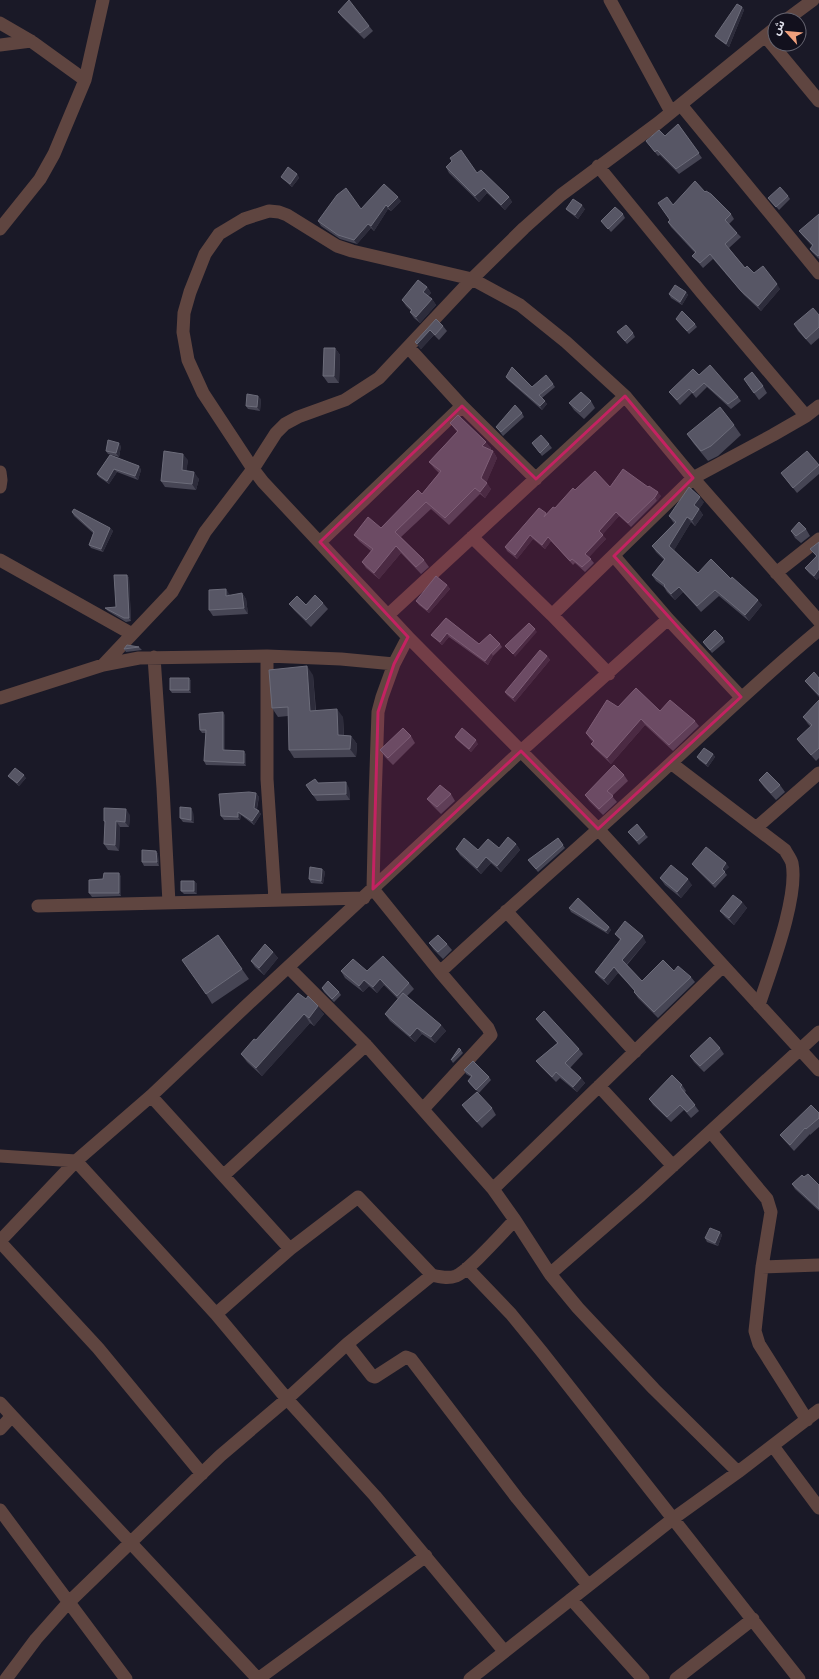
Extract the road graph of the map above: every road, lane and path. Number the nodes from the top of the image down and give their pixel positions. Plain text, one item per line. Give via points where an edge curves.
1 (103, 0) edge
2 (610, 0) edge
3 (813, 0) edge
4 (797, 12) edge
5 (0, 23) edge
6 (767, 34) edge
7 (31, 41) junction
8 (0, 45) edge
9 (784, 52) edge
10 (85, 80) junction
11 (819, 101) edge
12 (676, 109) junction
13 (598, 166) junction
14 (0, 229) edge
15 (819, 273) edge
16 (472, 279) junction
17 (408, 347) junction
18 (625, 396) junction
19 (462, 406) junction
20 (819, 406) edge
21 (806, 416) junction
22 (252, 469) junction
23 (0, 472) edge
24 (693, 478) junction
25 (536, 479) junction
26 (0, 487) edge
27 (472, 537) junction
28 (819, 539) edge
29 (320, 542) junction
30 (614, 556) junction
31 (0, 560) edge
32 (776, 573) junction
33 (388, 615) junction
34 (552, 615) junction
35 (668, 619) junction
36 (819, 621) edge
37 (819, 630) edge
38 (132, 634) junction
39 (408, 637) junction
40 (154, 656) junction
41 (267, 656) junction
42 (394, 664) junction
43 (103, 665) junction
44 (609, 674) junction
45 (742, 697) junction
46 (0, 698) edge
47 (521, 751) junction
48 (671, 763) junction
49 (819, 773) edge
50 (757, 828) junction
51 (598, 829) junction
52 (369, 893) junction
53 (275, 899) junction
54 (169, 903) junction
55 (38, 906) dead end
56 (506, 911) junction
57 (723, 966) junction
58 (288, 967) junction
59 (440, 972) junction
60 (759, 1005) junction
61 (819, 1032) edge
62 (366, 1046) junction
63 (800, 1049) junction
64 (635, 1052) junction
65 (819, 1070) edge
66 (599, 1086) junction
67 (152, 1096) junction
68 (423, 1109) junction
69 (711, 1132) junction
70 (0, 1156) edge
71 (76, 1161) junction
72 (673, 1166) junction
73 (224, 1175) junction
74 (493, 1189) junction
75 (515, 1220) junction
76 (0, 1241) edge
77 (290, 1249) junction
78 (819, 1265) edge
79 (762, 1267) junction
80 (467, 1268) junction
81 (550, 1274) junction
82 (432, 1275) junction
83 (216, 1314) junction
84 (347, 1344) junction
85 (287, 1399) junction
86 (0, 1404) edge
87 (819, 1410) edge
88 (12, 1416) junction
89 (807, 1420) junction
90 (0, 1429) edge
91 (773, 1446) junction
92 (738, 1472) junction
93 (202, 1474) junction
94 (819, 1508) edge
95 (0, 1510) edge
96 (674, 1518) junction
97 (132, 1542) junction
98 (426, 1556) junction
99 (588, 1585) junction
100 (571, 1599) junction
101 (68, 1603) junction
102 (753, 1619) junction
103 (504, 1651) junction
104 (6, 1679) edge
105 (126, 1679) edge
106 (258, 1679) edge
107 (470, 1679) edge
108 (643, 1679) edge
109 (676, 1679) edge
110 (800, 1679) edge

1 - 10 street
2 - 12 street
3 - 4 street
5 - 7 street
6 - 12 street
7 - 8 street
7 - 10 street
9 - 11 street
10 - 14 street via 54,154 40,179
12 - 13 street
12 - 15 street
13 - 16 street via 534,219
13 - 21 street
16 - 17 street
16 - 18 street via 520,305 566,342
16 - 22 street via 337,246 279,212 269,211 244,219 219,234 205,254 190,292 184,313 183,332 188,360 203,393
17 - 19 street
17 - 22 street via 379,378 345,400 286,424 276,433
18 - 24 street
18 - 25 street
19 - 25 street
19 - 29 street
20 - 21 street
21 - 24 street
22 - 29 street
22 - 38 street via 205,532 172,592
23 - 26 street
24 - 30 street
24 - 32 street
25 - 27 street
27 - 33 street
27 - 34 street
28 - 32 street
29 - 33 street
30 - 34 street
30 - 35 street
31 - 38 street
32 - 36 street
33 - 39 street
34 - 44 street
35 - 44 street
35 - 45 street
37 - 45 street
38 - 43 street
39 - 42 street
39 - 47 street
40 - 41 street
40 - 43 street
40 - 54 street
41 - 42 street
41 - 53 street via 267,779
42 - 52 street via 378,712
43 - 46 street
44 - 47 street
45 - 48 street
47 - 51 street
47 - 52 street
48 - 50 street
48 - 51 street
49 - 50 street
50 - 60 street via 785,850 792,862 793,880 788,912
51 - 56 street
51 - 57 street
52 - 53 street
52 - 58 street
52 - 59 street
53 - 54 street
54 - 55 street
56 - 59 street
56 - 64 street
57 - 60 street
57 - 64 street
58 - 62 street
58 - 67 street
59 - 68 street via 488,1028 491,1035
60 - 63 street
61 - 63 street
62 - 68 street
62 - 73 street
63 - 65 street
63 - 69 street
64 - 66 street
66 - 72 street
66 - 74 street
67 - 71 street
67 - 73 street
68 - 74 street
69 - 72 street
69 - 79 street via 767,1199 770,1206
70 - 71 street
71 - 76 street
71 - 83 street
72 - 81 street
73 - 77 street
74 - 75 street
75 - 80 street
75 - 81 street
76 - 93 street via 98,1348
77 - 82 street via 358,1197
77 - 83 street
78 - 79 street
79 - 89 street via 756,1337
80 - 82 street via 451,1277
80 - 96 street via 511,1314
81 - 92 street via 618,1352
82 - 84 street
83 - 85 street
84 - 85 street
84 - 99 street via 375,1377 406,1357 411,1359 517,1498
85 - 93 street
85 - 98 street
86 - 88 street
87 - 89 street
88 - 90 street
88 - 97 street
89 - 91 street
91 - 92 street
91 - 94 street
92 - 96 street
93 - 97 street
95 - 101 street
96 - 99 street
96 - 102 street
97 - 101 street
97 - 106 street
98 - 103 street
98 - 106 street
99 - 100 street
100 - 103 street
100 - 108 street
101 - 104 street
101 - 105 street
102 - 109 street
102 - 110 street
103 - 107 street

